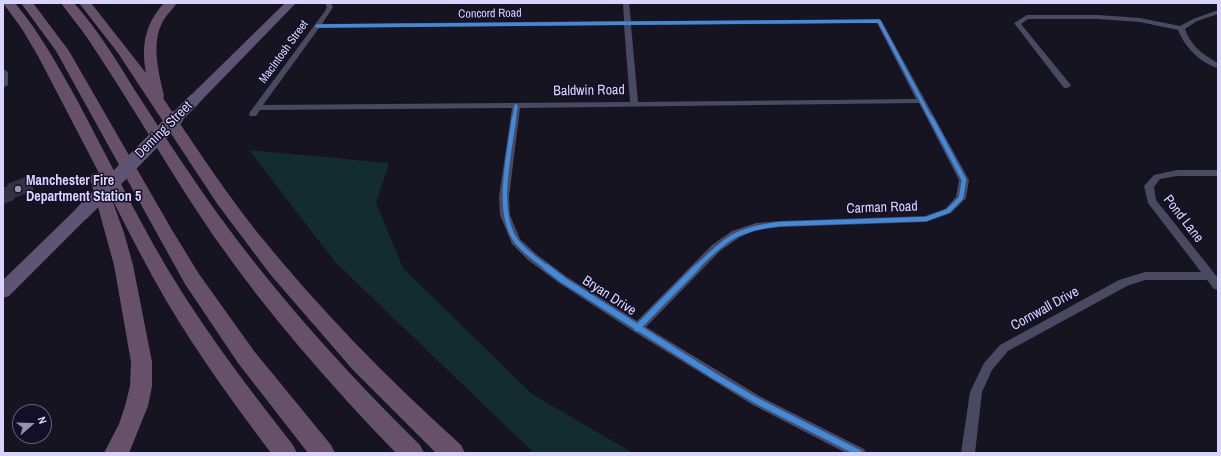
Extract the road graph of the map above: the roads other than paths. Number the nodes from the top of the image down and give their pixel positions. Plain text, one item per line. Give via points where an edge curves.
1 (9, 3) edge
2 (27, 3) edge
3 (67, 3) edge
4 (85, 3) edge
5 (171, 3) edge
6 (291, 3) edge
7 (328, 3) edge
8 (626, 3) edge
9 (1218, 12) edge
10 (879, 20) joint
11 (628, 22) junction
12 (317, 26) junction
13 (1181, 28) junction
14 (1218, 66) edge
15 (3, 72) edge
16 (3, 86) edge
17 (1067, 86) dead end
18 (921, 101) junction
19 (634, 103) junction
20 (158, 105) junction
21 (516, 106) junction
22 (256, 111) joint
23 (95, 150) junction
24 (1218, 173) edge
25 (1210, 276) junction
26 (1218, 286) edge
27 (3, 291) edge
28 (637, 328) junction
29 (116, 453) edge
30 (285, 453) edge
31 (323, 453) edge
32 (412, 453) edge
33 (453, 453) edge
34 (859, 453) edge
35 (968, 453) edge

1 - 23 highway via 40,46
2 - 31 highway via 67,59 192,280 246,357
3 - 32 highway via 93,36 196,197 252,275 315,352
4 - 20 highway via 110,34
5 - 20 highway via 158,20 150,42 150,61
6 - 27 main road, Deming Street, bridge
7 - 12 street, MacIntosh Street via 329,9
8 - 11 street
9 - 13 street
10 - 11 street, Concord Road
10 - 18 street, Carman Road
11 - 12 street, Concord Road
11 - 19 street
12 - 22 street, MacIntosh Street
13 - 14 street via 1185,40 1196,54
13 - 17 street via 1140,20 1027,17 1017,24
15 - 16 street
18 - 19 street, Baldwin Road
18 - 28 street, Carman Road via 964,180 961,198 948,211 926,219 780,224 756,227 736,234 716,248
19 - 21 street, Baldwin Road
20 - 33 highway via 244,228 305,303 356,359
21 - 22 street, Baldwin Road
21 - 28 street, Bryan Drive via 504,197 505,216 516,241 532,257 563,280
23 - 29 highway via 100,191 121,256 142,357 138,400 130,425
23 - 30 highway via 143,242 182,308 230,381
24 - 25 street, Pond Lane via 1177,173 1157,177 1149,186 1151,201
25 - 26 street, Pond Lane
25 - 35 street, Cornwall Drive via 1145,276 1123,283 1004,348 988,367 976,392
28 - 34 street, Bryan Drive via 757,401

